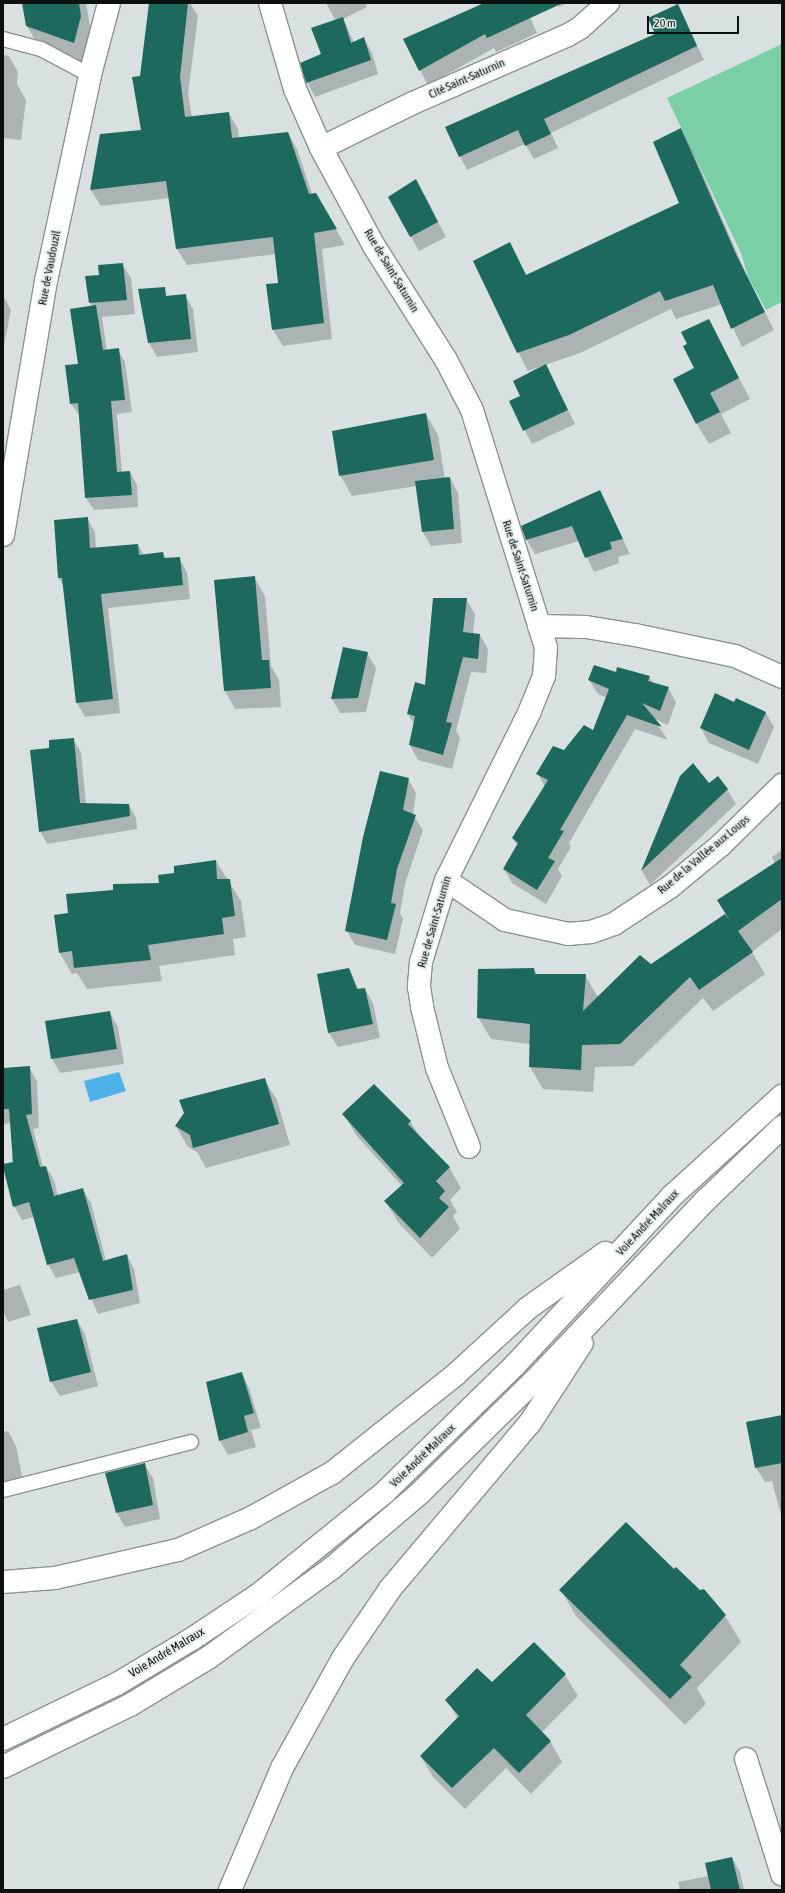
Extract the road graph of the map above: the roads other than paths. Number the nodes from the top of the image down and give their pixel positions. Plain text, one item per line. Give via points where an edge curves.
1 (108, 3) edge
2 (270, 3) edge
3 (608, 3) edge
4 (3, 39) edge
5 (90, 75) junction
6 (321, 148) junction
7 (3, 535) edge
8 (539, 626) junction
9 (782, 676) edge
10 (782, 784) edge
11 (446, 880) junction
12 (782, 1096) edge
13 (782, 1127) edge
14 (469, 1147) dead end
15 (672, 1196) junction
16 (597, 1316) junction
17 (191, 1442) dead end
18 (3, 1490) edge
19 (3, 1582) edge
20 (10, 1736) edge
21 (746, 1759) dead end
22 (3, 1767) edge
23 (782, 1874) edge
24 (230, 1890) edge

1 - 5 main road, Rue de Vaudouzil
2 - 6 main road, Rue de Saint-Saturnin via 295,89
3 - 6 main road, Cité Saint-Saturnin via 580,28 568,35 413,103
4 - 5 lane via 41,49
5 - 7 main road, Rue de Vaudouzil via 46,281
6 - 8 main road, Rue de Saint-Saturnin via 374,246 461,386 479,432
8 - 9 main road via 586,627 658,640 735,656
8 - 11 main road, Rue de Saint-Saturnin via 546,648 544,676 530,711
10 - 11 main road, Rue de la Vallée aux Loups via 721,845 670,887 614,924 591,932 568,934 506,920
11 - 14 main road, Rue de Saint-Saturnin via 422,962 419,987 437,1068
12 - 15 main road, Voie André Malraux
13 - 16 main road, Voie André Malraux via 707,1199
15 - 19 main road via 592,1264 528,1308 455,1375 332,1473 251,1518 178,1550 55,1578
15 - 20 main road, Voie André Malraux via 515,1365 385,1492 258,1595 192,1639 117,1684
16 - 22 main road, Voie André Malraux via 420,1493 332,1568 208,1658 130,1705
16 - 24 main road via 568,1368 530,1423 390,1589 343,1658 282,1768
17 - 18 lane
21 - 23 main road

